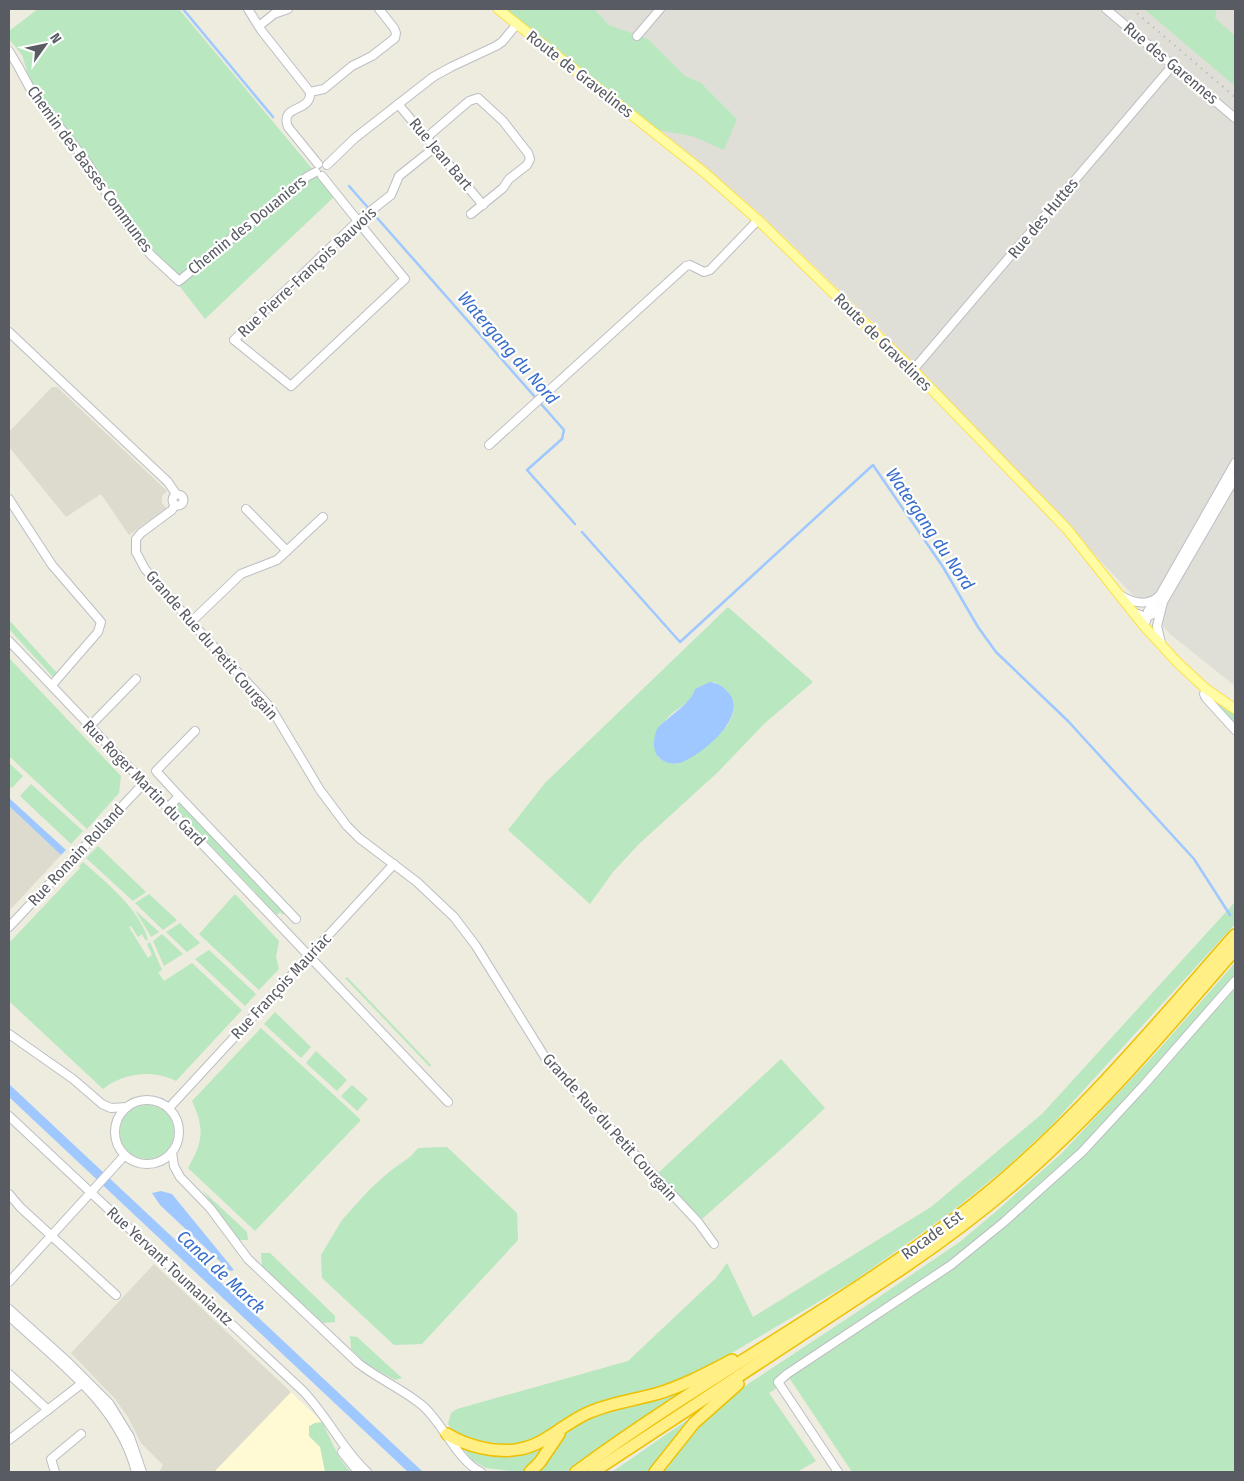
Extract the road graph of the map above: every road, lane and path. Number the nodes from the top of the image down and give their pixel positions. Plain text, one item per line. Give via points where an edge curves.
1 (248, 9) edge
2 (288, 9) edge
3 (379, 9) edge
4 (498, 9) edge
5 (660, 9) edge
6 (1106, 9) edge
7 (517, 24) junction
8 (259, 26) junction
9 (637, 36) dead end
10 (9, 51) edge
11 (1173, 65) junction
12 (310, 92) junction
13 (398, 104) junction
14 (1235, 118) edge
15 (426, 138) junction
16 (434, 148) junction
17 (327, 165) junction
18 (319, 171) junction
19 (483, 205) junction
20 (471, 214) dead end
21 (758, 220) junction
22 (358, 222) junction
23 (179, 280) joint
24 (9, 332) edge
25 (913, 370) junction
26 (489, 445) dead end
27 (1235, 463) edge
28 (1235, 478) edge
29 (9, 499) edge
30 (246, 509) dead end
31 (323, 516) dead end
32 (287, 551) junction
33 (1120, 595) junction
34 (1160, 600) junction
35 (1133, 612) junction
36 (1146, 617) junction
37 (190, 622) junction
38 (1148, 630) junction
39 (9, 640) edge
40 (1162, 647) junction
41 (136, 679) dead end
42 (52, 686) junction
43 (1206, 688) junction
44 (1235, 709) edge
45 (90, 726) junction
46 (1235, 730) edge
47 (195, 731) dead end
48 (144, 783) junction
49 (179, 796) junction
50 (168, 808) junction
51 (394, 864) junction
52 (280, 925) junction
53 (9, 928) edge
54 (1235, 934) edge
55 (1235, 950) edge
56 (308, 956) junction
57 (1235, 981) edge
58 (9, 1034) edge
59 (448, 1102) dead end
60 (127, 1107) junction
61 (168, 1108) junction
62 (9, 1116) edge
63 (172, 1152) junction
64 (125, 1155) junction
65 (91, 1193) junction
66 (9, 1194) edge
67 (51, 1236) junction
68 (714, 1244) dead end
69 (9, 1282) edge
70 (116, 1295) dead end
71 (9, 1309) edge
72 (823, 1309) junction
73 (9, 1316) edge
74 (766, 1358) junction
75 (9, 1374) edge
76 (85, 1382) junction
77 (48, 1410) junction
78 (327, 1420) junction
79 (567, 1425) junction
80 (81, 1434) dead end
81 (447, 1434) junction
82 (9, 1440) edge
83 (55, 1472) edge
84 (136, 1472) edge
85 (142, 1472) edge
86 (358, 1472) edge
87 (367, 1472) edge
88 (481, 1472) edge
89 (530, 1472) edge
90 (576, 1472) edge
91 (593, 1472) edge
92 (655, 1472) edge
93 (838, 1472) edge

1 - 8 street
2 - 8 street via 274,14
3 - 12 street via 394,28 395,38 324,89
4 - 7 main road, Route de Gravelines
5 - 9 street
6 - 11 street, Rue des Garennes
7 - 13 street via 500,44 438,74
7 - 21 main road, Route de Gravelines via 710,177
8 - 12 street
10 - 23 street, Chemin des Basses Communes via 31,90 86,162 128,225 151,255
11 - 14 street, Rue des Garennes
11 - 25 street, Rue des Huttes
12 - 18 street via 308,103 291,112 286,121
13 - 15 street, Rue Jean Bart
13 - 17 street
15 - 16 street, Rue Jean Bart
15 - 19 street via 476,98 482,100 504,123 528,153 529,161
16 - 19 street, Rue Jean Bart
16 - 22 street, Rue Pierre-François Bauvois via 399,176 391,195
17 - 18 street via 323,163
17 - 18 street via 328,172
18 - 22 street
18 - 23 street, Chemin des Douaniers via 308,176
19 - 20 street
21 - 25 main road, Route de Gravelines
21 - 26 street via 710,270 704,272 690,264 686,266
22 - 22 street, Rue Pierre-François Bauvois via 234,340 291,386 405,279
24 - 37 street, Grande Rue du Petit Courgain via 168,482 176,494 172,498 175,505 172,510 139,534 135,549 145,569
25 - 33 main road, Route de Gravelines via 1067,529
27 - 34 street
28 - 34 street
29 - 42 street via 52,565 101,622 98,632
30 - 32 street
31 - 32 street
32 - 37 street via 273,562 241,574
33 - 34 street via 1139,602
33 - 35 main road, Route de Gravelines
34 - 36 street
34 - 40 street via 1157,626
35 - 36 street
35 - 38 main road, Route de Gravelines
36 - 38 street
37 - 51 street, Grande Rue du Petit Courgain via 271,708 320,790 347,826
38 - 40 main road, Route de Gravelines
39 - 42 street, Rue Roger Martin du Gard
40 - 43 main road, Route de Gravelines
41 - 45 street
42 - 45 street, Rue Roger Martin du Gard
43 - 44 main road, Route de Gravelines
43 - 46 street via 1206,698
45 - 48 street, Rue Roger Martin du Gard
47 - 49 street, Rue Roger Martin du Gard via 156,772
48 - 50 street, Rue Roger Martin du Gard
48 - 53 street, Rue Romain Rolland
49 - 50 street
49 - 52 street, Rue Roger Martin du Gard via 294,916
50 - 52 street, Rue Roger Martin du Gard
51 - 56 street, Rue François Mauriac
51 - 68 street, Grande Rue du Petit Courgain via 462,926 544,1057 698,1222
52 - 56 street, Rue Roger Martin du Gard
54 - 72 highway, Rocade Est via 1099,1088 1030,1156 943,1227
55 - 74 highway, Rocade Est via 1110,1091 1022,1177 927,1252
56 - 59 street, Rue Roger Martin du Gard
56 - 61 street, Rue François Mauriac
57 - 93 street via 1082,1152 1004,1222 951,1265 778,1382
58 - 60 street via 73,1079 102,1104 111,1108
60 - 61 street via 150,1100
60 - 64 street via 118,1118 115,1131
61 - 63 street via 177,1120 179,1130
62 - 65 street, Rue Yervant Toumaniantz
63 - 64 street via 161,1161 147,1164
63 - 81 street via 180,1177 210,1208 254,1266 358,1363 417,1401
64 - 65 street
65 - 67 street
65 - 78 street, Rue Yervant Toumaniantz via 302,1390
66 - 67 street
67 - 69 street
67 - 70 street
71 - 76 street
72 - 79 highway via 698,1377 657,1394 598,1408
72 - 90 highway, Rocade Est
73 - 76 street
74 - 91 highway, Rocade Est
74 - 92 highway via 755,1372 694,1424
75 - 77 street
76 - 77 street
76 - 84 street via 116,1425
76 - 85 street via 102,1394 122,1421 133,1442
77 - 82 street
78 - 86 street, Rue Yervant Toumaniantz via 339,1446
78 - 87 street, Rue Yervant Toumaniantz via 350,1455
79 - 81 highway via 534,1445 510,1450 463,1442
79 - 89 highway
80 - 83 street via 52,1460
81 - 88 street via 466,1461

